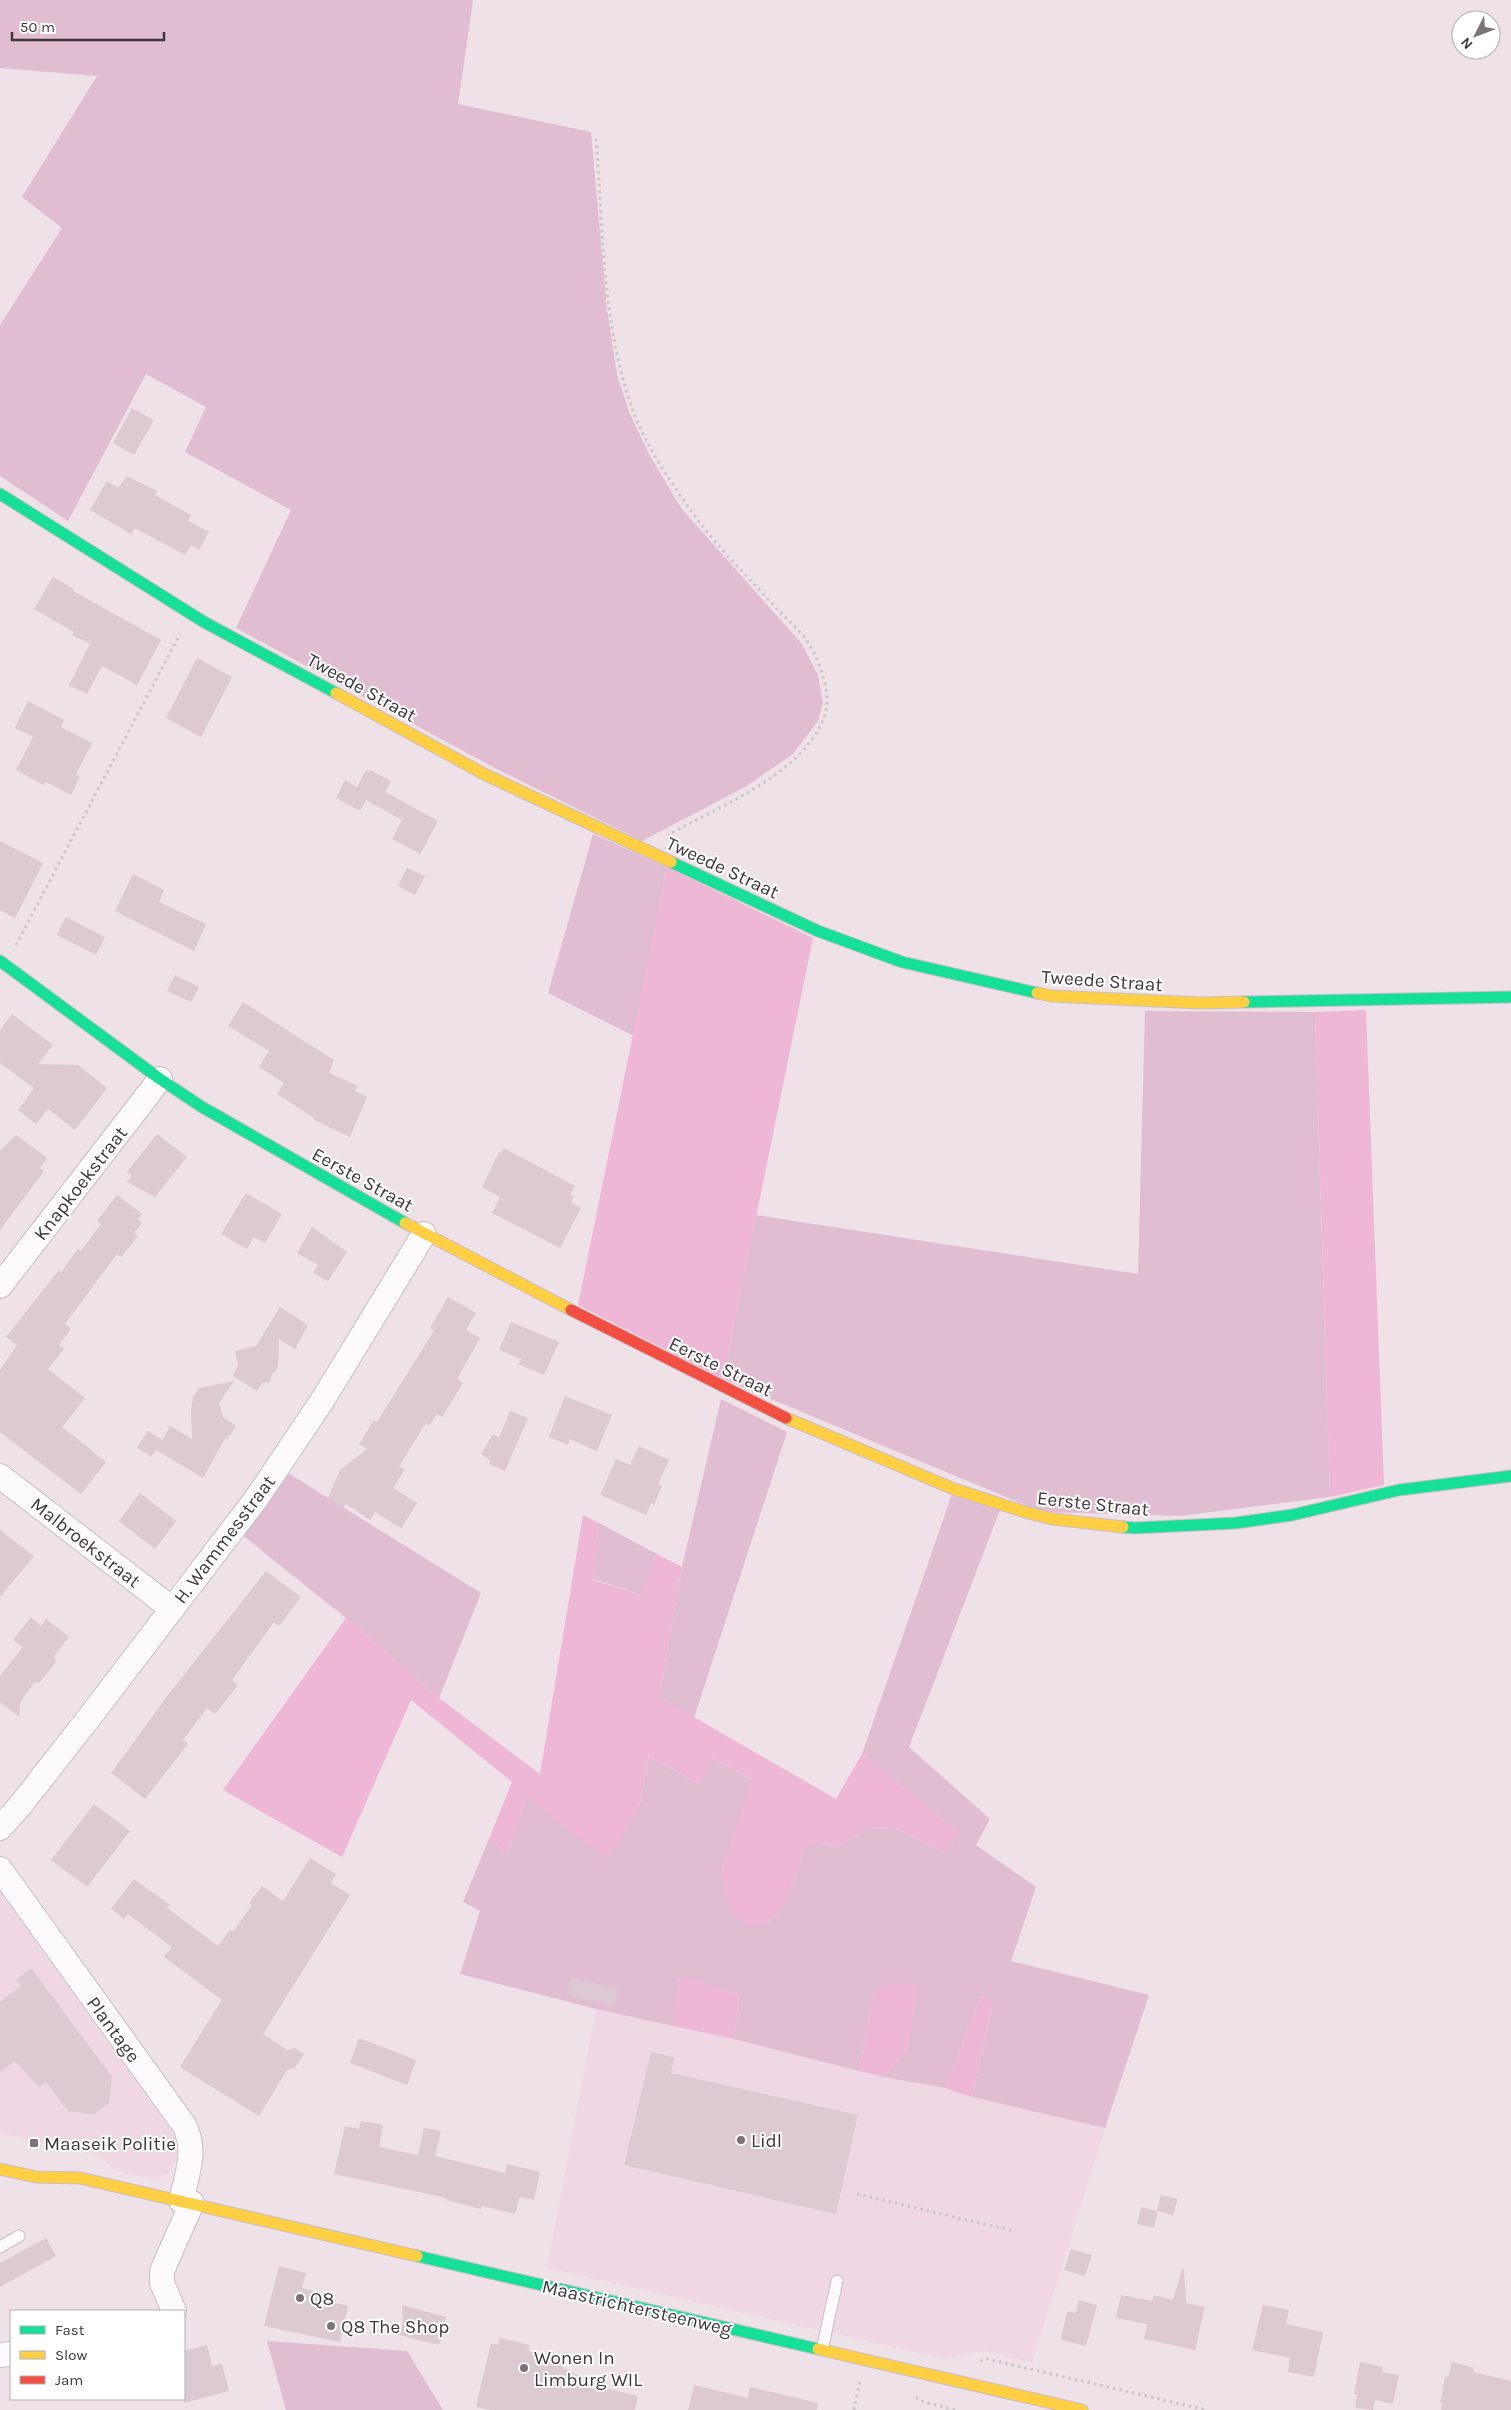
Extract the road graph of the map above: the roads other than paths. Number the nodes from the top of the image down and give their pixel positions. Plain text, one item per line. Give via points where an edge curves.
1 (0, 494) edge
2 (3, 963) edge
3 (1511, 997) edge
4 (160, 1079) junction
5 (424, 1234) junction
6 (0, 1286) edge
7 (0, 1476) edge
8 (1511, 1476) edge
9 (171, 1608) junction
10 (0, 1828) edge
11 (0, 1869) edge
12 (55, 2166) dead end
13 (0, 2169) edge
14 (80, 2178) junction
15 (187, 2202) junction
16 (19, 2236) dead end
17 (0, 2247) edge
18 (837, 2281) dead end
19 (174, 2310) edge
20 (822, 2350) junction
21 (1082, 2410) edge

1 - 3 street, Tweede Straat via 191,614 484,774 818,931 902,962 1052,996 1200,1003
2 - 4 street, Eerste Straat
4 - 5 street, Eerste Straat via 247,1135
4 - 6 street, Knapkoekstraat
5 - 8 street, Eerste Straat via 798,1424 954,1489 1040,1516 1135,1528 1236,1523 1292,1515 1399,1490
5 - 9 street, H. Wammesstraat via 277,1470
7 - 9 street, Malbroekstraat
9 - 10 street, H. Wammesstraat via 88,1719
11 - 15 street, Plantage via 186,2130 191,2161
12 - 14 street, Maastrichtersteenweg
13 - 14 street, Maastrichtersteenweg via 36,2177
14 - 15 street, Maastrichtersteenweg
15 - 19 street via 162,2271 162,2283
15 - 20 street, Maastrichtersteenweg
16 - 17 lane
18 - 20 lane
20 - 21 street, Maastrichtersteenweg

